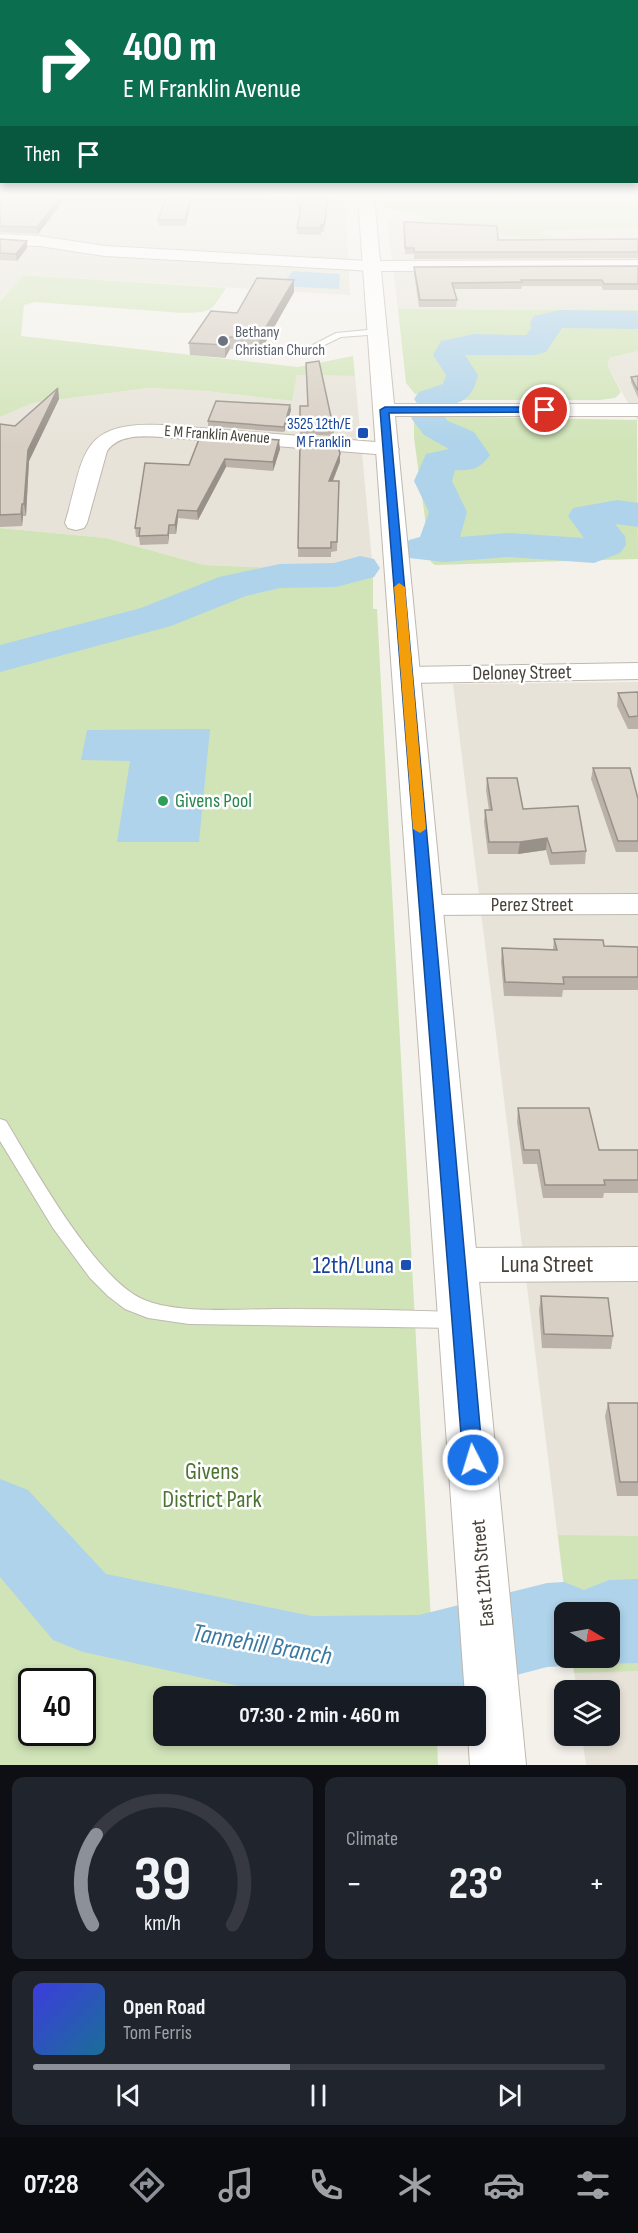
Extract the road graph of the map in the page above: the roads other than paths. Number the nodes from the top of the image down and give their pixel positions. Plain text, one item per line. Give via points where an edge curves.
1 (373, 280) edge
2 (378, 332) junction
3 (307, 350) dead end
4 (385, 410) junction
5 (638, 410) edge
6 (388, 449) junction
7 (76, 523) dead end
8 (638, 671) edge
9 (407, 675) junction
10 (638, 904) edge
11 (426, 905) junction
12 (0, 1126) edge
13 (456, 1264) junction
14 (638, 1264) edge
15 (461, 1320) junction
16 (498, 1765) edge

1 - 2 street, East 12th Street
2 - 3 lane via 339,335
2 - 4 street, East 12th Street
4 - 5 street
4 - 6 street, East 12th Street
6 - 7 street, E M Franklin Avenue via 148,430 118,435 99,446
6 - 9 street, East 12th Street
8 - 9 street, Deloney Street
9 - 11 street, East 12th Street
10 - 11 street, Perez Street
11 - 13 street, East 12th Street
12 - 15 lane via 70,1235 107,1284 131,1303 152,1311 187,1315
13 - 14 street, Luna Street
13 - 15 street, East 12th Street
15 - 16 street, East 12th Street

